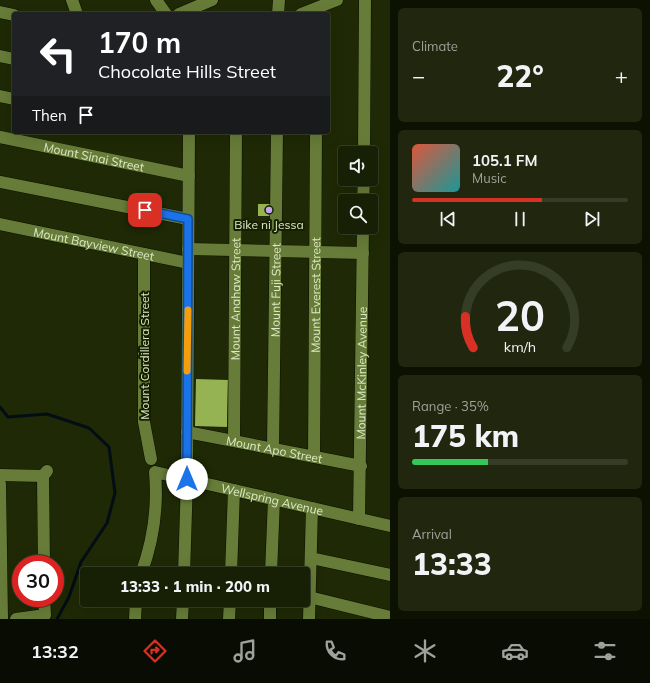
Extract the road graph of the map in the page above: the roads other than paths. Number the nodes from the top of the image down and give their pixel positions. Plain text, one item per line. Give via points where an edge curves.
1 (72, 0) edge
2 (156, 0) edge
3 (212, 0) edge
4 (279, 0) edge
5 (336, 0) edge
6 (365, 0) edge
7 (316, 11) edge
8 (0, 12) edge
9 (77, 12) edge
10 (165, 12) edge
11 (184, 12) edge
12 (278, 12) edge
13 (12, 14) edge
14 (0, 56) edge
15 (12, 59) edge
16 (0, 96) edge
17 (12, 99) edge
18 (189, 134) edge
19 (236, 134) edge
20 (277, 134) edge
21 (316, 134) edge
22 (0, 137) edge
23 (364, 146) edge
24 (189, 176) junction
25 (0, 182) edge
26 (188, 219) junction
27 (0, 224) edge
28 (363, 234) edge
29 (188, 249) junction
30 (236, 250) junction
31 (276, 251) junction
32 (316, 252) junction
33 (363, 253) junction
34 (144, 254) junction
35 (188, 263) junction
36 (187, 432) junction
37 (234, 441) junction
38 (273, 449) junction
39 (314, 457) junction
40 (151, 459) dead end
41 (361, 466) junction
42 (0, 475) edge
43 (187, 479) junction
44 (0, 484) edge
45 (234, 490) junction
46 (274, 499) junction
47 (312, 508) junction
48 (359, 519) junction
49 (390, 526) edge
50 (44, 555) edge
51 (311, 558) junction
52 (144, 567) edge
53 (184, 567) edge
54 (231, 567) edge
55 (272, 567) edge
56 (390, 575) edge
57 (310, 578) edge
58 (310, 598) edge
59 (45, 607) edge
60 (136, 607) edge
61 (183, 607) edge
62 (230, 607) edge
63 (270, 607) edge
64 (309, 607) edge
65 (390, 616) edge
66 (2, 619) edge
67 (16, 619) edge
68 (135, 619) edge
69 (182, 619) edge
70 (229, 619) edge
71 (270, 619) edge
72 (309, 619) edge

1 - 9 street
2 - 10 street
3 - 11 street
4 - 12 street
5 - 7 street
6 - 23 street
8 - 13 street
14 - 15 street
16 - 17 street
18 - 24 street
19 - 30 street, Mount Anahaw Street
20 - 31 street, Mount Fuji Street
21 - 32 street, Mount Everest Street
22 - 24 street, Mount Sinai Street
24 - 26 street
25 - 26 street
26 - 29 street
27 - 34 street, Mount Bayview Street
28 - 33 street, Mount McKinley Avenue
29 - 30 street
29 - 35 street
30 - 31 street
30 - 37 street, Mount Anahaw Street
31 - 32 street
31 - 38 street, Mount Fuji Street
32 - 33 street
32 - 39 street, Mount Everest Street
33 - 41 street, Mount McKinley Avenue
34 - 35 street, Mount Bayview Street
34 - 40 street, Mount Cordillera Street via 145,427
35 - 36 street
36 - 37 street, Mount Apo Street
36 - 43 street
37 - 38 street, Mount Apo Street
38 - 39 street, Mount Apo Street
39 - 41 street, Mount Apo Street
41 - 48 street, Mount McKinley Avenue
42 - 50 street via 45,473
43 - 45 street, Wellspring Avenue
43 - 52 street, Wellspring Avenue via 155,472 153,531
43 - 53 street
44 - 66 street
45 - 46 street, Wellspring Avenue
45 - 54 street
46 - 47 street, Wellspring Avenue
46 - 55 street
47 - 48 street, Wellspring Avenue
47 - 51 street
48 - 49 street, Wellspring Avenue
51 - 56 street
51 - 57 street
58 - 65 street
59 - 67 street via 45,615
60 - 68 street
61 - 69 street
62 - 70 street
63 - 71 street
64 - 72 street

